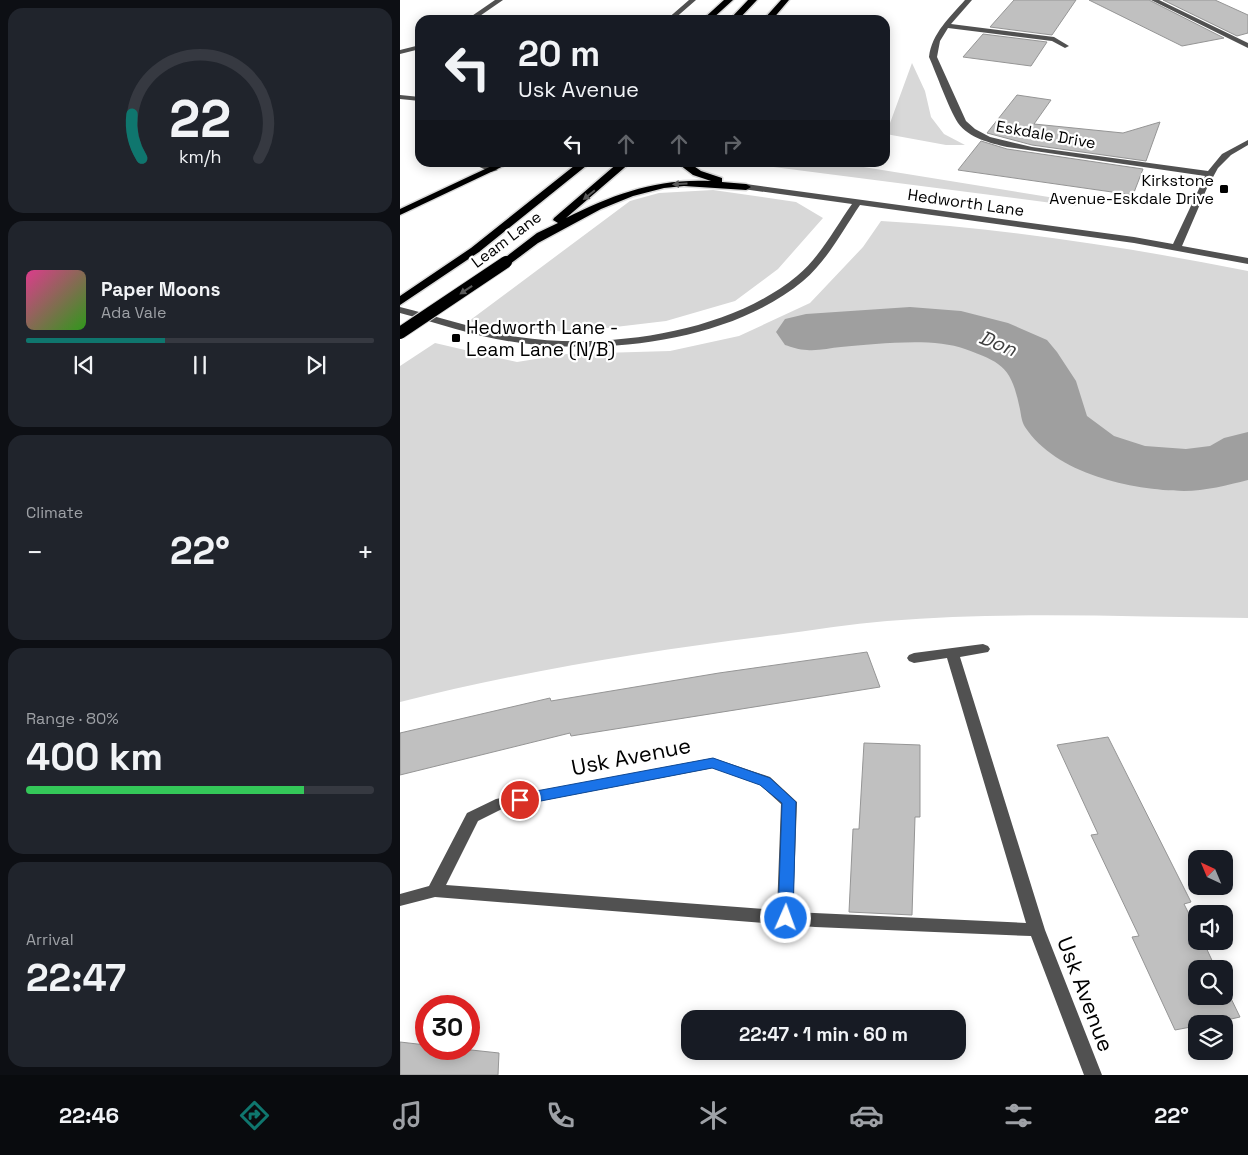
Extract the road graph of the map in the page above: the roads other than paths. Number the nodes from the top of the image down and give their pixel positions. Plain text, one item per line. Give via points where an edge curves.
1 (500, 0) edge
2 (693, 0) edge
3 (729, 0) edge
4 (752, 0) edge
5 (785, 0) edge
6 (969, 0) edge
7 (1154, 0) edge
8 (477, 15) edge
9 (675, 15) edge
10 (712, 15) edge
11 (738, 15) edge
12 (771, 15) edge
13 (947, 26) junction
14 (1065, 46) dead end
15 (1248, 46) edge
16 (415, 48) edge
17 (400, 52) edge
18 (400, 97) edge
19 (415, 99) edge
20 (1248, 142) edge
21 (486, 167) edge
22 (499, 167) edge
23 (580, 167) edge
24 (620, 167) edge
25 (688, 167) edge
26 (494, 170) junction
27 (1210, 174) junction
28 (746, 186) junction
29 (858, 202) junction
30 (400, 212) edge
31 (534, 241) junction
32 (1177, 248) junction
33 (1248, 261) edge
34 (400, 302) edge
35 (400, 310) edge
36 (400, 333) edge
37 (983, 649) dead end
38 (952, 653) junction
39 (914, 658) dead end
40 (435, 892) junction
41 (400, 900) edge
42 (786, 918) junction
43 (1037, 930) junction
44 (1093, 1075) edge

1 - 8 street
2 - 9 street
3 - 10 highway
4 - 11 highway
5 - 12 highway
6 - 13 street, Eskdale Drive
7 - 15 street
13 - 14 street via 1054,39
13 - 27 street, Eskdale Drive via 935,40 933,57 956,113 972,131 994,141 1023,148
16 - 17 street
18 - 19 street
20 - 27 street via 1222,158
21 - 26 street
22 - 26 main road
23 - 34 highway, Leam Lane via 475,250
24 -> 31 highway, Leam Lane
25 - 28 highway via 697,173
26 - 30 main road
27 - 32 street
28 - 29 street, Hedworth Lane
28 -> 31 highway via 684,183 645,189 610,200
29 - 32 street, Hedworth Lane
29 - 35 street via 800,278 754,308 691,330 588,344 536,342 494,335
31 -> 36 highway, Leam Lane, bridge
32 - 33 street, Hedworth Lane
37 - 38 street
38 - 39 street
38 - 43 street, Usk Avenue
40 - 41 street, Usk Avenue
40 - 42 street, Usk Avenue
40 - 42 street, Usk Avenue via 472,817 501,803 713,763 765,781 789,802
42 - 43 street, Usk Avenue
43 - 44 street, Usk Avenue

